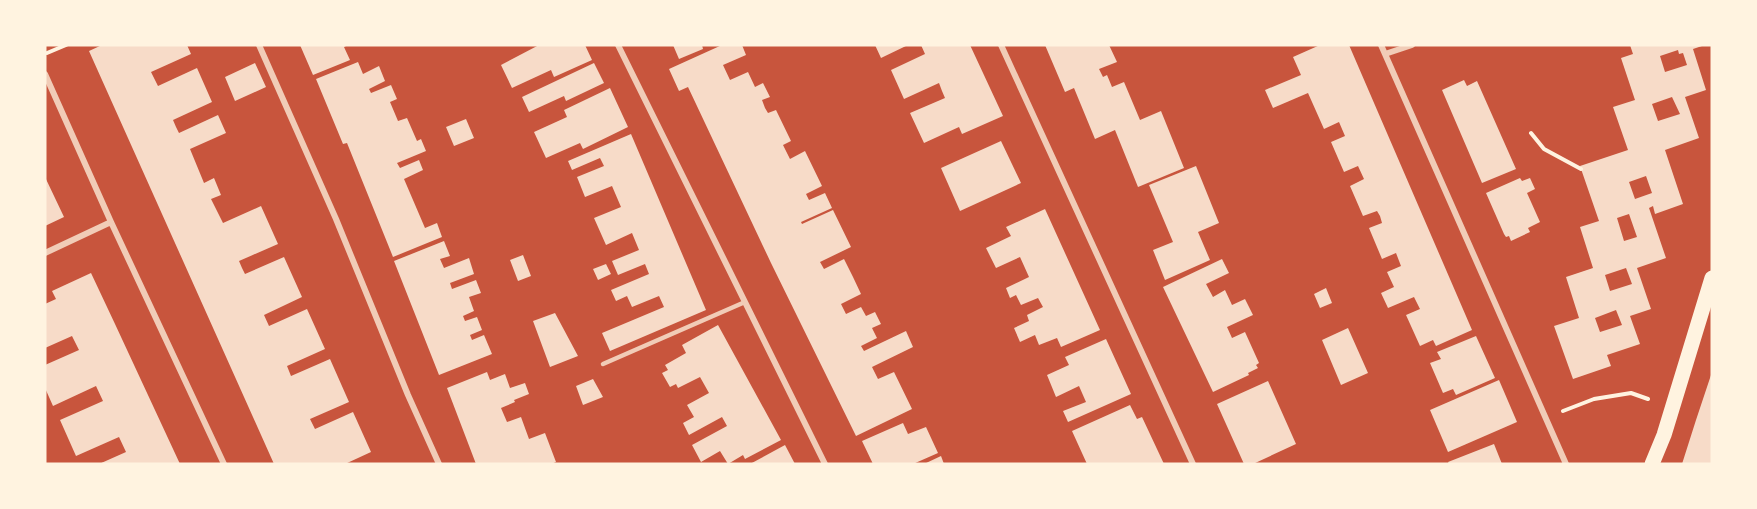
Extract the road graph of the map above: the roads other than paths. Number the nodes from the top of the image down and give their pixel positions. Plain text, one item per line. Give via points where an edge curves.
1 (259, 45) edge
2 (618, 45) edge
3 (1001, 45) edge
4 (1381, 45) edge
5 (1412, 45) edge
6 (1385, 54) junction
7 (45, 74) edge
8 (111, 222) junction
9 (45, 253) edge
10 (1712, 278) edge
11 (745, 302) junction
12 (603, 364) dead end
13 (224, 464) edge
14 (439, 464) edge
15 (825, 464) edge
16 (1193, 464) edge
17 (1566, 464) edge
18 (1652, 464) edge

1 - 14 street
2 - 11 street
3 - 16 street
4 - 6 street
5 - 6 street
6 - 17 street
7 - 8 street
8 - 9 street
8 - 13 street
10 - 18 main road
11 - 12 lane
11 - 15 street

